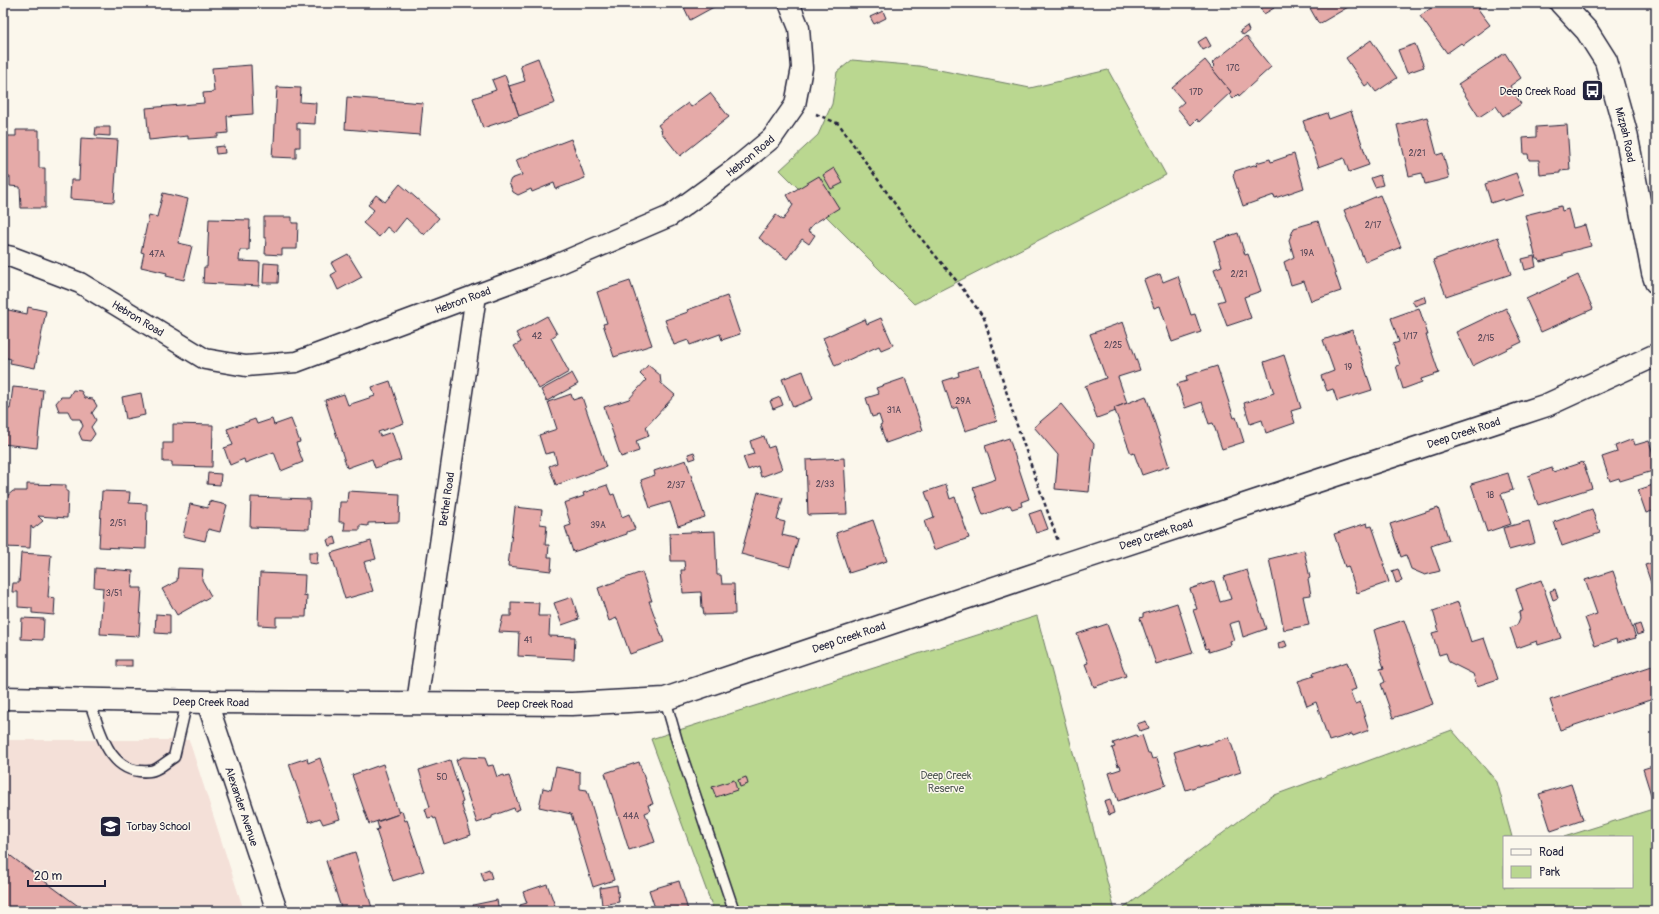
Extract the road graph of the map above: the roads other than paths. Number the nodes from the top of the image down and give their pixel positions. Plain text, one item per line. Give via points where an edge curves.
1 (789, 3) edge
2 (1561, 3) edge
3 (3, 255) edge
4 (1656, 282) edge
5 (476, 295) junction
6 (1656, 355) edge
7 (3, 698) edge
8 (89, 700) junction
9 (665, 700) junction
10 (197, 702) junction
11 (418, 703) junction
12 (277, 911) edge
13 (734, 911) edge

1 - 5 street, Hebron Road via 799,28 802,68 795,105 772,138 670,216 549,268
2 - 4 main road, Mizpah Road via 1587,30 1606,61 1626,133
3 - 5 street, Hebron Road via 80,283 205,359 246,366 296,362
5 - 11 street, Bethel Road
6 - 9 main road, Deep Creek Road via 1547,405
7 - 8 main road, Deep Creek Road
8 - 10 main road, Deep Creek Road
8 - 10 lane via 111,755 128,769 151,772 174,757
9 - 11 main road, Deep Creek Road via 572,704
9 - 13 lane
10 - 11 main road, Deep Creek Road
10 - 12 street, Alexander Avenue

